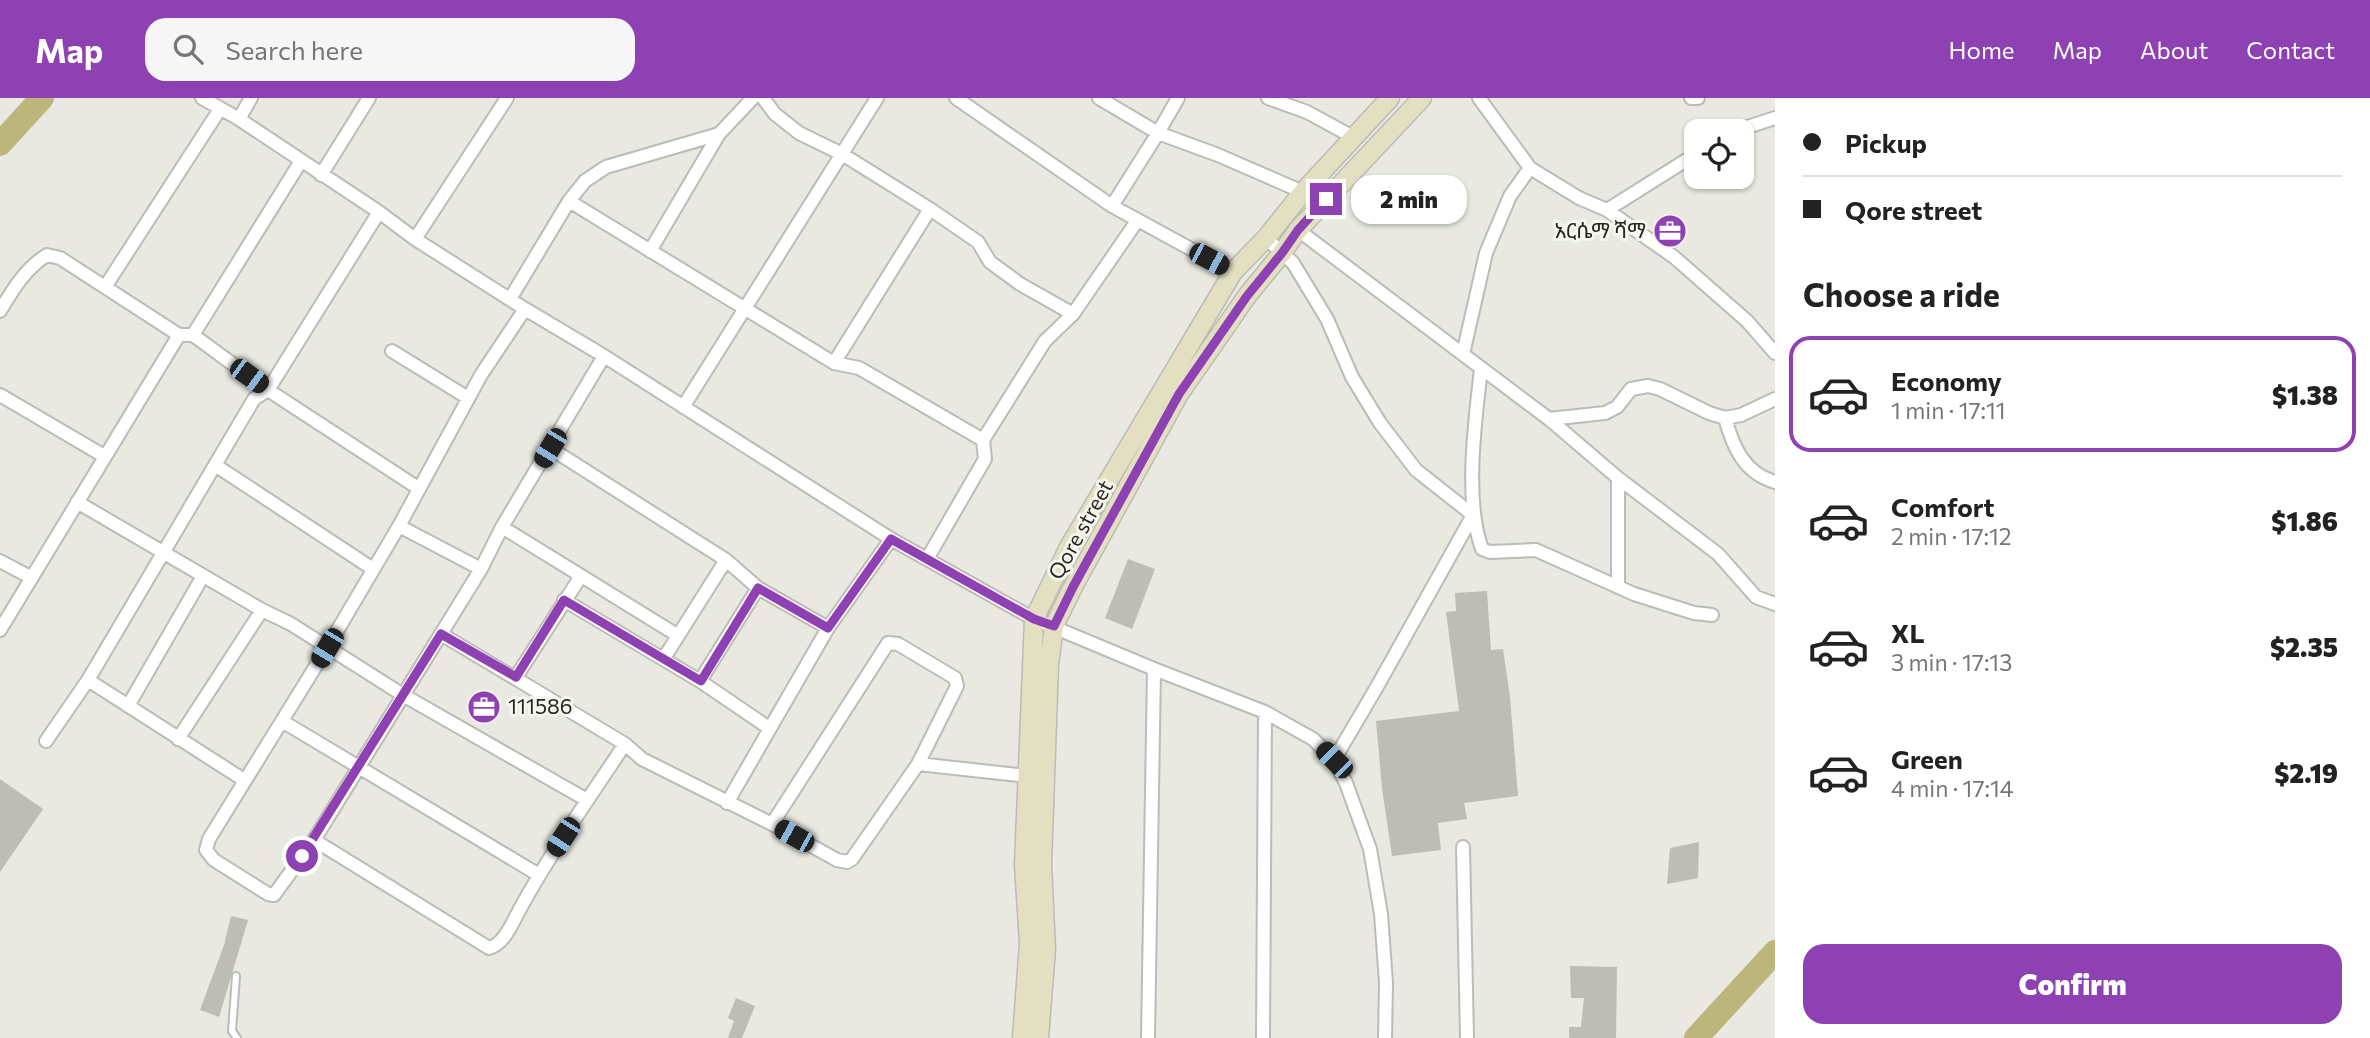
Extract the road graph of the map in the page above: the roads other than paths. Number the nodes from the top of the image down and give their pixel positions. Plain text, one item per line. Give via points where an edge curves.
1 (202, 98) edge
2 (251, 98) edge
3 (369, 98) edge
4 (507, 98) edge
5 (753, 98) edge
6 (763, 98) edge
7 (877, 98) edge
8 (956, 98) edge
9 (1099, 98) edge
10 (1178, 98) edge
11 (1268, 98) edge
12 (1390, 98) edge
13 (1422, 98) edge
14 (1480, 98) edge
15 (1691, 98) edge
16 (1698, 98) edge
17 (220, 109) junction
18 (1775, 118) edge
19 (239, 119) junction
20 (1754, 125) edge
21 (1158, 133) junction
22 (719, 134) junction
23 (1353, 137) junction
24 (842, 154) junction
25 (301, 161) junction
26 (1684, 162) edge
27 (1530, 169) junction
28 (1323, 170) junction
29 (321, 175) junction
30 (1341, 184) junction
31 (1303, 192) junction
32 (569, 201) junction
33 (1112, 206) junction
34 (930, 209) junction
35 (1607, 210) junction
36 (379, 212) junction
37 (1137, 221) junction
38 (1298, 230) junction
39 (1266, 238) junction
40 (415, 239) junction
41 (650, 251) junction
42 (1282, 253) junction
43 (1233, 272) junction
44 (105, 287) junction
45 (510, 299) junction
46 (744, 308) junction
47 (525, 309) junction
48 (0, 311) edge
49 (1073, 314) junction
50 (179, 335) junction
51 (193, 335) junction
52 (392, 351) dead end
53 (1775, 353) edge
54 (1463, 354) junction
55 (604, 356) junction
56 (834, 363) junction
57 (1481, 369) junction
58 (268, 390) junction
59 (0, 395) edge
60 (468, 398) junction
61 (1775, 399) edge
62 (683, 407) junction
63 (1725, 418) junction
64 (1549, 419) junction
65 (983, 440) junction
66 (550, 448) junction
67 (104, 456) junction
68 (215, 466) junction
69 (1618, 478) junction
70 (1775, 482) edge
71 (418, 488) junction
72 (77, 502) junction
73 (1472, 515) junction
74 (399, 526) junction
75 (502, 527) junction
76 (891, 539) junction
77 (162, 552) junction
78 (927, 559) junction
79 (0, 561) edge
80 (726, 561) junction
81 (373, 569) junction
82 (481, 569) junction
83 (203, 576) junction
84 (581, 576) junction
85 (32, 578) junction
86 (1618, 587) junction
87 (758, 588) junction
88 (564, 600) junction
89 (1775, 604) edge
90 (262, 610) junction
91 (1712, 615) dead end
92 (1034, 619) junction
93 (1054, 626) junction
94 (828, 628) junction
95 (0, 630) edge
96 (441, 634) junction
97 (677, 635) junction
98 (327, 648) junction
99 (664, 658) junction
100 (1154, 669) junction
101 (516, 677) junction
102 (89, 680) junction
103 (701, 681) junction
104 (403, 695) junction
105 (128, 706) junction
106 (1265, 712) junction
107 (282, 722) junction
108 (769, 728) junction
109 (178, 739) junction
110 (46, 741) dead end
111 (625, 744) junction
112 (1334, 760) junction
113 (919, 764) junction
114 (359, 766) junction
115 (1027, 776) junction
116 (244, 780) junction
117 (587, 800) junction
118 (727, 803) junction
119 (772, 824) junction
120 (314, 840) junction
121 (1464, 847) dead end
122 (538, 875) junction
123 (236, 976) dead end
124 (237, 1038) edge
125 (1022, 1038) edge
126 (1039, 1038) edge
127 (1148, 1038) edge
128 (1263, 1038) edge
129 (1385, 1038) edge
130 (1466, 1038) edge

1 - 17 street
2 - 19 street
3 - 29 street
4 - 40 street
5 - 22 street
6 - 24 street via 799,133
7 - 24 street
8 - 33 street
9 - 21 street
10 - 21 street
11 - 23 street via 1307,112
12 - 23 street, Qore street
13 - 30 street, Qore street
14 - 27 street
15 - 16 street
17 - 19 street
17 - 44 street
18 - 20 street
19 - 25 street
21 - 31 street
21 - 33 street
22 - 32 street via 606,167 585,181
22 - 41 street
23 - 28 street, Qore street
24 - 34 street
24 - 46 street
25 - 29 street
25 - 51 street
26 - 35 street
27 - 35 street
27 - 54 street via 1510,195 1486,253
28 - 30 street
28 - 31 street, Qore street
29 - 36 street
30 - 38 street, Qore street
31 - 39 street, Qore street
32 - 41 street
32 - 45 street
33 - 37 street
34 - 49 street via 978,242 990,262
34 - 56 street
35 - 53 street via 1674,257 1747,321
36 - 40 street
36 - 58 street
37 - 43 street
37 - 49 street
38 - 42 street, Qore street
38 - 54 street
39 - 42 street
39 - 43 street, Qore street
40 - 45 street
41 - 46 street
42 - 73 street via 1327,319 1352,377 1380,423 1416,470
42 - 93 street, Qore street via 1179,394
43 - 92 street, Qore street via 1069,547
44 - 48 street via 60,258 47,255 33,264
44 - 50 street
45 - 47 street
46 - 56 street
46 - 62 street
47 - 55 street
47 - 60 street
49 - 65 street via 1045,341
50 - 51 street
50 - 67 street
51 - 58 street
52 - 60 street
54 - 57 street
55 - 62 street
55 - 66 street
56 - 65 street via 859,368
57 - 64 street
57 - 73 street
58 - 68 street via 254,399
58 - 71 street
59 - 67 street
60 - 71 street
61 - 63 street
62 - 76 street
63 - 64 street via 1648,386 1631,389 1605,414
63 - 70 street via 1743,461 1760,478
64 - 69 street
65 - 78 street via 985,459
66 - 75 street
66 - 80 street
67 - 72 street
68 - 77 street
68 - 81 street
69 - 86 street
69 - 89 street via 1718,554 1756,597
71 - 74 street
72 - 77 street
72 - 85 street
73 - 86 street via 1482,548 1490,552 1536,550
73 - 112 street
74 - 81 street
74 - 82 street
75 - 82 street
75 - 84 street
76 - 78 street
76 - 94 street
77 - 83 street
77 - 102 street
78 - 92 street
79 - 85 street
80 - 87 street
80 - 97 street
81 - 98 street
82 - 96 street
83 - 90 street
83 - 105 street
84 - 88 street
84 - 97 street
85 - 95 street
86 - 91 street
87 - 94 street
87 - 103 street
88 - 99 street
88 - 101 street
90 - 98 street
90 - 109 street
92 - 93 street
92 - 115 street, Qore street
93 - 100 street
93 - 126 street, Qore street via 1048,677 1042,864 1045,948
94 - 108 street
96 - 101 street
96 - 104 street
97 - 99 street
98 - 104 street
98 - 107 street
99 - 103 street
100 - 106 street
100 - 127 street
101 - 111 street
102 - 105 street
102 - 110 street
103 - 108 street
104 - 114 street
104 - 117 street
105 - 109 street
106 - 112 street via 1313,739
106 - 128 street
107 - 114 street
107 - 116 street
108 - 118 street
109 - 116 street
111 - 117 street
111 - 118 street via 642,759
112 - 129 street via 1370,849 1387,983
113 - 115 street
113 - 119 street via 847,862
113 - 119 street via 957,686 955,678 898,644 888,643
114 - 120 street
114 - 122 street
115 - 125 street, Qore street via 1024,865 1029,943
116 - 120 street via 209,839 206,850 215,860 274,895
117 - 122 street
118 - 119 street
120 - 122 street via 489,948 504,938
121 - 130 street
123 - 124 lane via 232,1031

